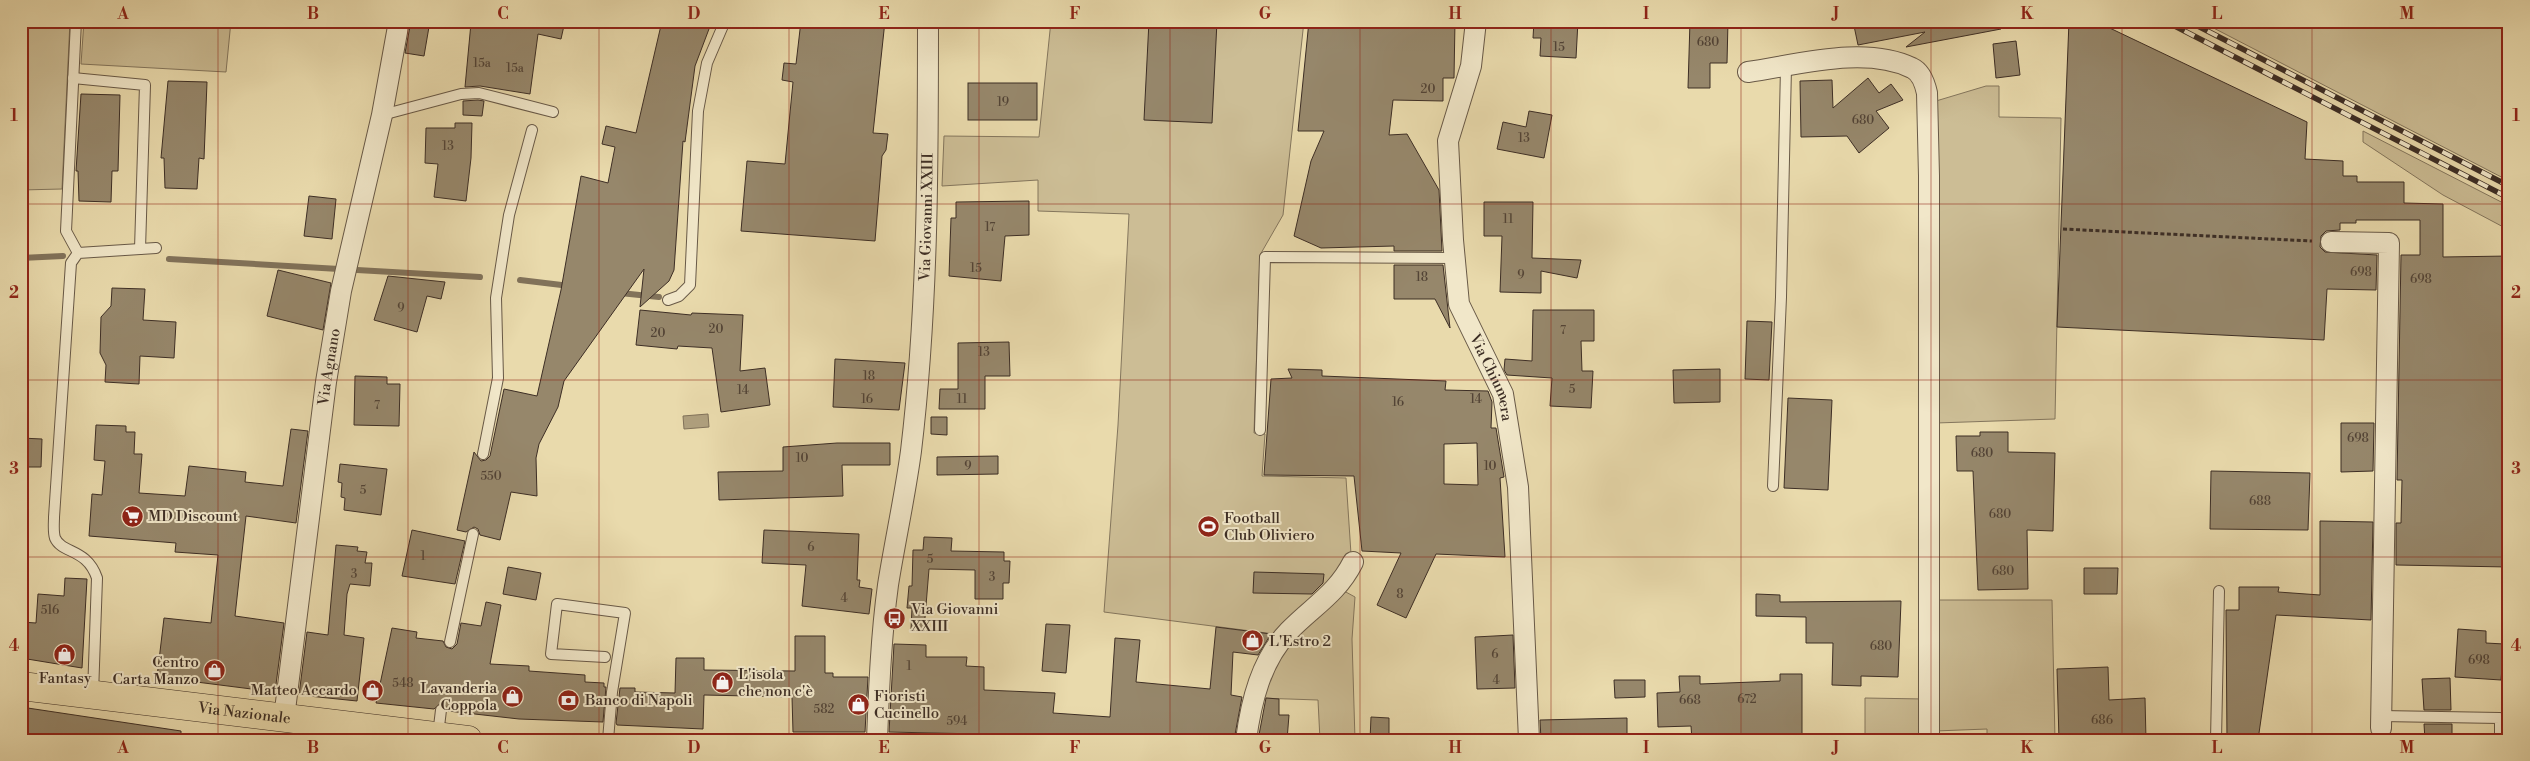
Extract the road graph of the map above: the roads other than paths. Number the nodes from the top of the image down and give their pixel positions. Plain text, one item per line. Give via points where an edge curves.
1 (76, 21) edge
2 (399, 21) edge
3 (725, 21) edge
4 (928, 21) edge
5 (1476, 21) edge
6 (1786, 67) junction
7 (1748, 72) dead end
8 (73, 78) junction
9 (553, 112) dead end
10 (382, 115) junction
11 (532, 130) dead end
12 (2330, 242) road end
13 (156, 248) dead end
14 (140, 249) junction
15 (78, 252) junction
16 (1455, 258) junction
17 (668, 300) dead end
18 (1260, 430) dead end
19 (483, 454) dead end
20 (1774, 486) dead end
21 (473, 534) dead end
22 (1353, 562) dead end
23 (2219, 591) dead end
24 (450, 642) dead end
25 (605, 656) dead end
26 (21, 686) edge
27 (93, 695) junction
28 (284, 718) junction
29 (2381, 722) joint
30 (401, 736) edge
31 (468, 740) edge
32 (608, 740) edge
33 (877, 740) edge
34 (1246, 740) edge
35 (1529, 740) edge
36 (1930, 740) edge
37 (2216, 740) edge
38 (2500, 740) edge

1 - 8 lane
2 - 10 street, Via Agnano
3 - 17 lane via 707,62 698,111 690,285 679,296
4 - 33 street, Via Giovanni XXIII via 924,288 911,452 888,587
5 - 16 street, Via Chiumera via 1471,66 1448,141
6 - 7 street
6 - 20 lane
6 - 36 street via 1871,57 1913,68 1925,82
8 - 14 lane via 145,85
8 - 15 lane via 66,231
9 - 10 lane via 479,93 461,94
10 - 28 street, Via Agnano via 341,291 326,382
11 - 19 lane via 510,215 496,298 498,378
12 - 29 street via 2389,243
13 - 14 lane
14 - 15 lane
15 - 27 lane via 71,263 54,517 55,538 92,565 97,578
16 - 18 lane via 1265,257
16 - 35 street, Via Chiumera via 1459,304 1503,394 1514,455
21 - 24 lane
22 - 34 street via 1344,579 1288,632 1275,650 1264,669 1251,706
23 - 37 lane
25 - 32 lane via 551,654 557,604 626,613 612,692
26 - 27 main road, Via Nazionale
27 - 28 main road, Via Nazionale
28 - 30 main road, Via Nazionale
29 - 38 lane via 2500,718
30 - 31 main road, Via Nazionale via 439,723

